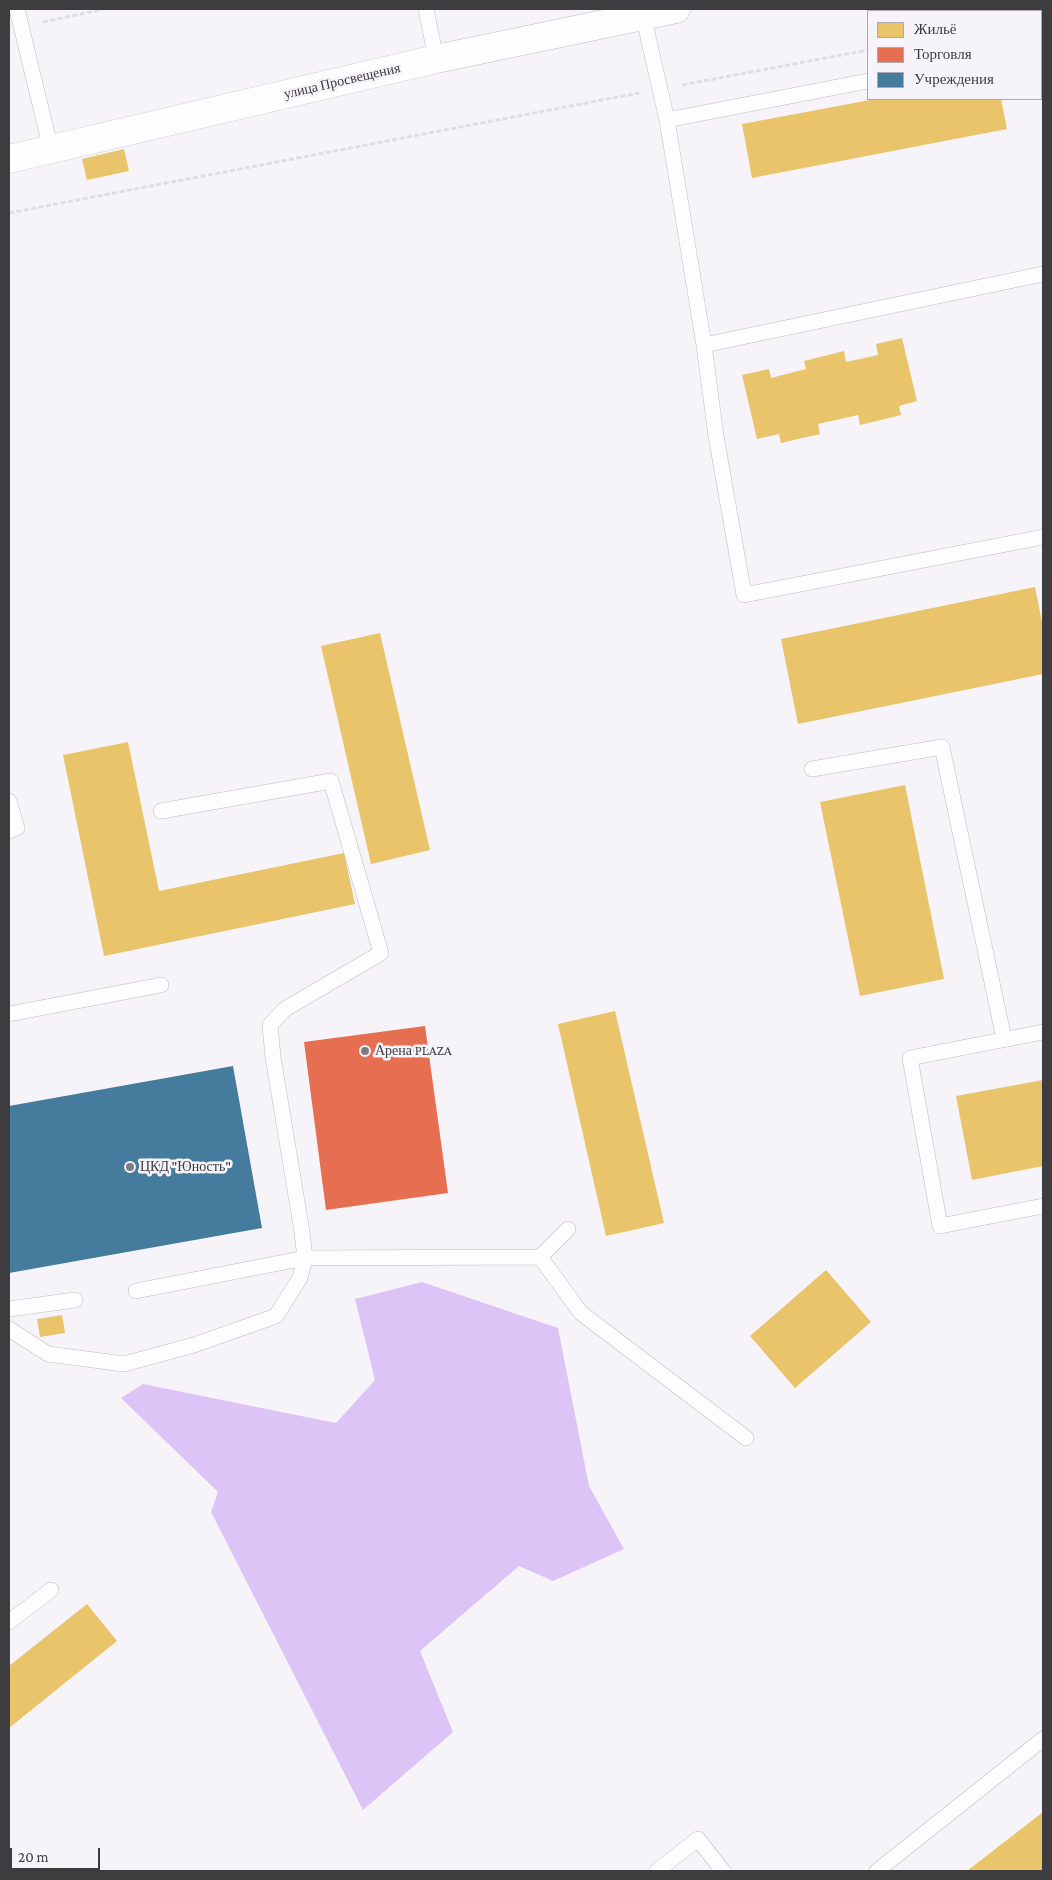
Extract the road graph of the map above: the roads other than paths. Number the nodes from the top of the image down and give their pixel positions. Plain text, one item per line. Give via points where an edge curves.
1 (16, 9) edge
2 (426, 9) edge
3 (676, 9) edge
4 (643, 15) junction
5 (436, 59) junction
6 (867, 81) edge
7 (667, 120) junction
8 (50, 150) junction
9 (9, 160) edge
10 (1043, 274) edge
11 (704, 345) junction
12 (1043, 537) edge
13 (812, 769) dead end
14 (9, 801) edge
15 (161, 811) dead end
16 (9, 831) edge
17 (161, 985) dead end
18 (9, 1014) edge
19 (1043, 1032) edge
20 (1004, 1039) junction
21 (1043, 1206) edge
22 (568, 1229) dead end
23 (540, 1257) junction
24 (305, 1258) junction
25 (136, 1291) dead end
26 (75, 1300) dead end
27 (9, 1309) edge
28 (9, 1329) edge
29 (746, 1438) dead end
30 (51, 1590) dead end
31 (9, 1622) edge
32 (1043, 1739) edge
33 (656, 1871) edge
34 (723, 1871) edge
35 (877, 1871) edge

1 - 8 lane
2 - 5 lane
3 - 4 street, улица Просвещения
4 - 5 street, улица Просвещения
4 - 7 lane
5 - 8 street, улица Просвещения
6 - 7 lane
7 - 11 lane
8 - 9 street, улица Просвещения
10 - 11 lane
11 - 12 lane via 716,436 744,595
13 - 20 lane via 942,747
14 - 16 lane via 17,828
15 - 24 lane via 331,781 381,953 285,1009 270,1025
17 - 18 lane
19 - 20 lane
20 - 21 lane via 910,1058 940,1226
22 - 23 lane
23 - 24 lane
23 - 29 lane via 581,1313
24 - 25 lane
24 - 28 lane via 300,1278 276,1316 194,1345 124,1364 48,1354
26 - 27 lane
30 - 31 lane
32 - 35 lane
33 - 34 lane via 698,1839

